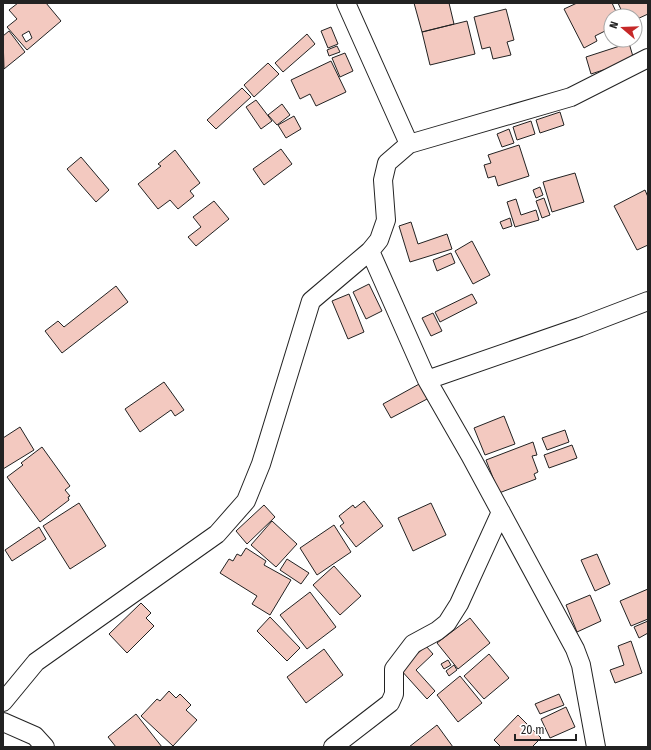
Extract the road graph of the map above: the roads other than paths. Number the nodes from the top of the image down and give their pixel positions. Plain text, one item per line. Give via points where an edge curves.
1 (346, 3) edge
2 (648, 58) edge
3 (409, 144) junction
4 (370, 251) junction
5 (648, 301) edge
6 (427, 380) junction
7 (501, 512) junction
8 (3, 702) edge
9 (3, 722) edge
10 (45, 747) edge
11 (333, 747) edge
12 (596, 747) edge

1 - 3 street
2 - 3 street via 571,97
3 - 4 street via 387,163 383,180 386,220 379,240
4 - 6 street
4 - 8 street via 311,301 263,456 246,501 217,534 36,662
5 - 6 street
6 - 7 street
7 - 11 street via 459,604 447,623 413,644 394,668 394,694 390,703
7 - 12 street via 578,657
9 - 10 street via 35,736

